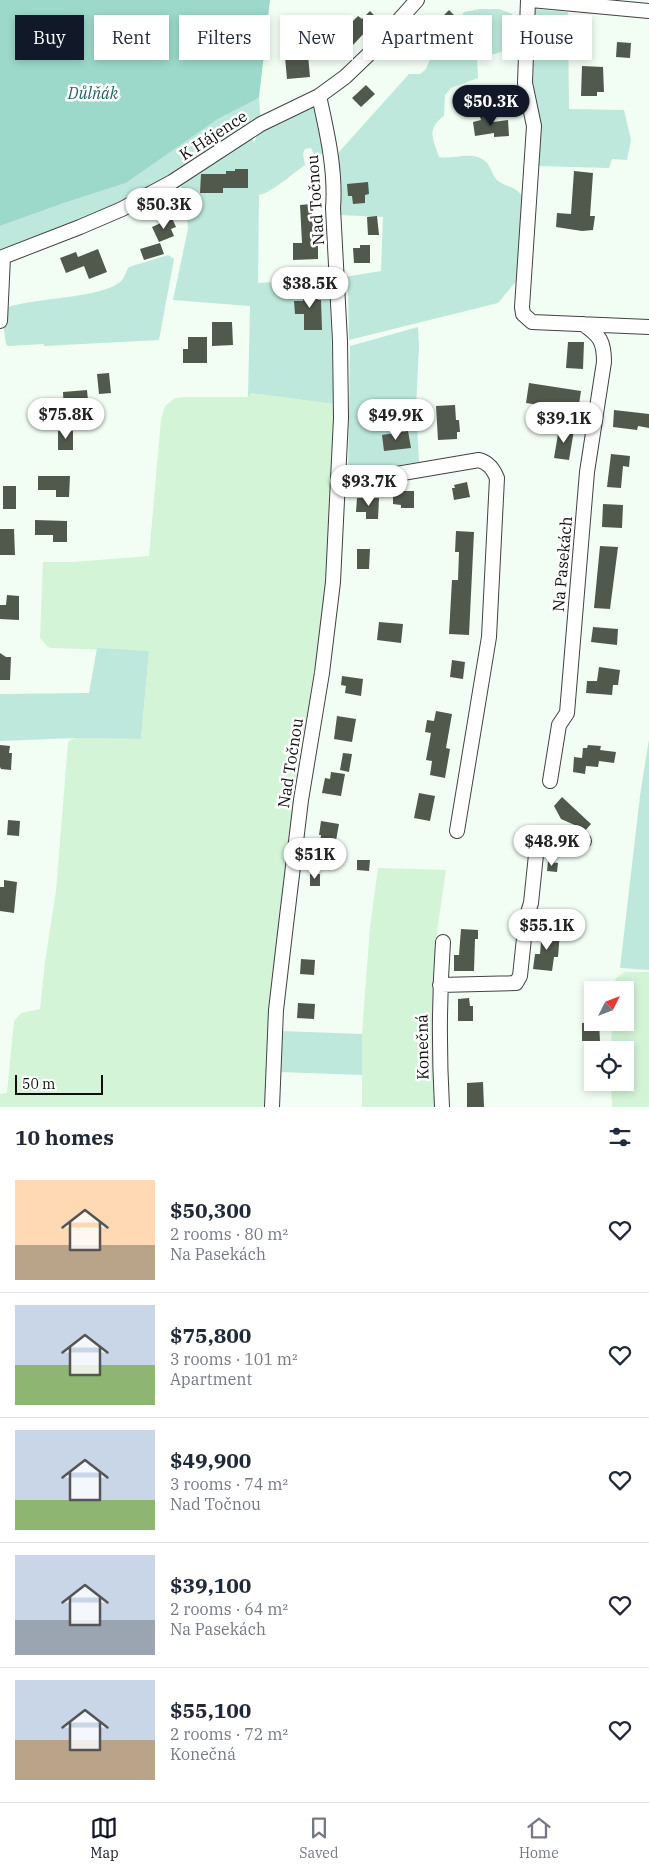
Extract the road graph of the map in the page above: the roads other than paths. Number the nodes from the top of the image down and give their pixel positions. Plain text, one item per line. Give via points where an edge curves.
1 (417, 0) edge
2 (530, 0) edge
3 (649, 11) edge
4 (319, 96) junction
5 (1, 258) edge
6 (0, 321) edge
7 (583, 324) junction
8 (623, 326) junction
9 (649, 327) edge
10 (604, 349) junction
11 (338, 484) junction
12 (550, 781) dead end
13 (457, 831) dead end
14 (584, 841) dead end
15 (443, 942) dead end
16 (440, 985) junction
17 (272, 1107) edge
18 (442, 1107) edge

1 - 4 street, K Hájence via 368,56
2 - 3 street
2 - 7 street via 525,83 534,126 523,314 532,322
4 - 5 street, K Hájence via 261,124 172,182 122,209
4 - 11 street, Nad Točnou via 327,131 334,195 340,341
5 - 6 street
7 - 8 street
7 - 10 street via 596,333
8 - 9 street
8 - 10 street via 609,338
10 - 12 street, Na Pasekách via 587,472 566,713 559,725
11 - 13 street via 479,460 487,462 497,478 489,637
11 - 17 street, Nad Točnou via 332,592 301,800 277,1000
14 - 16 street via 539,839 520,976 516,983
15 - 16 street, Konečná
16 - 18 street, Konečná via 438,1045

